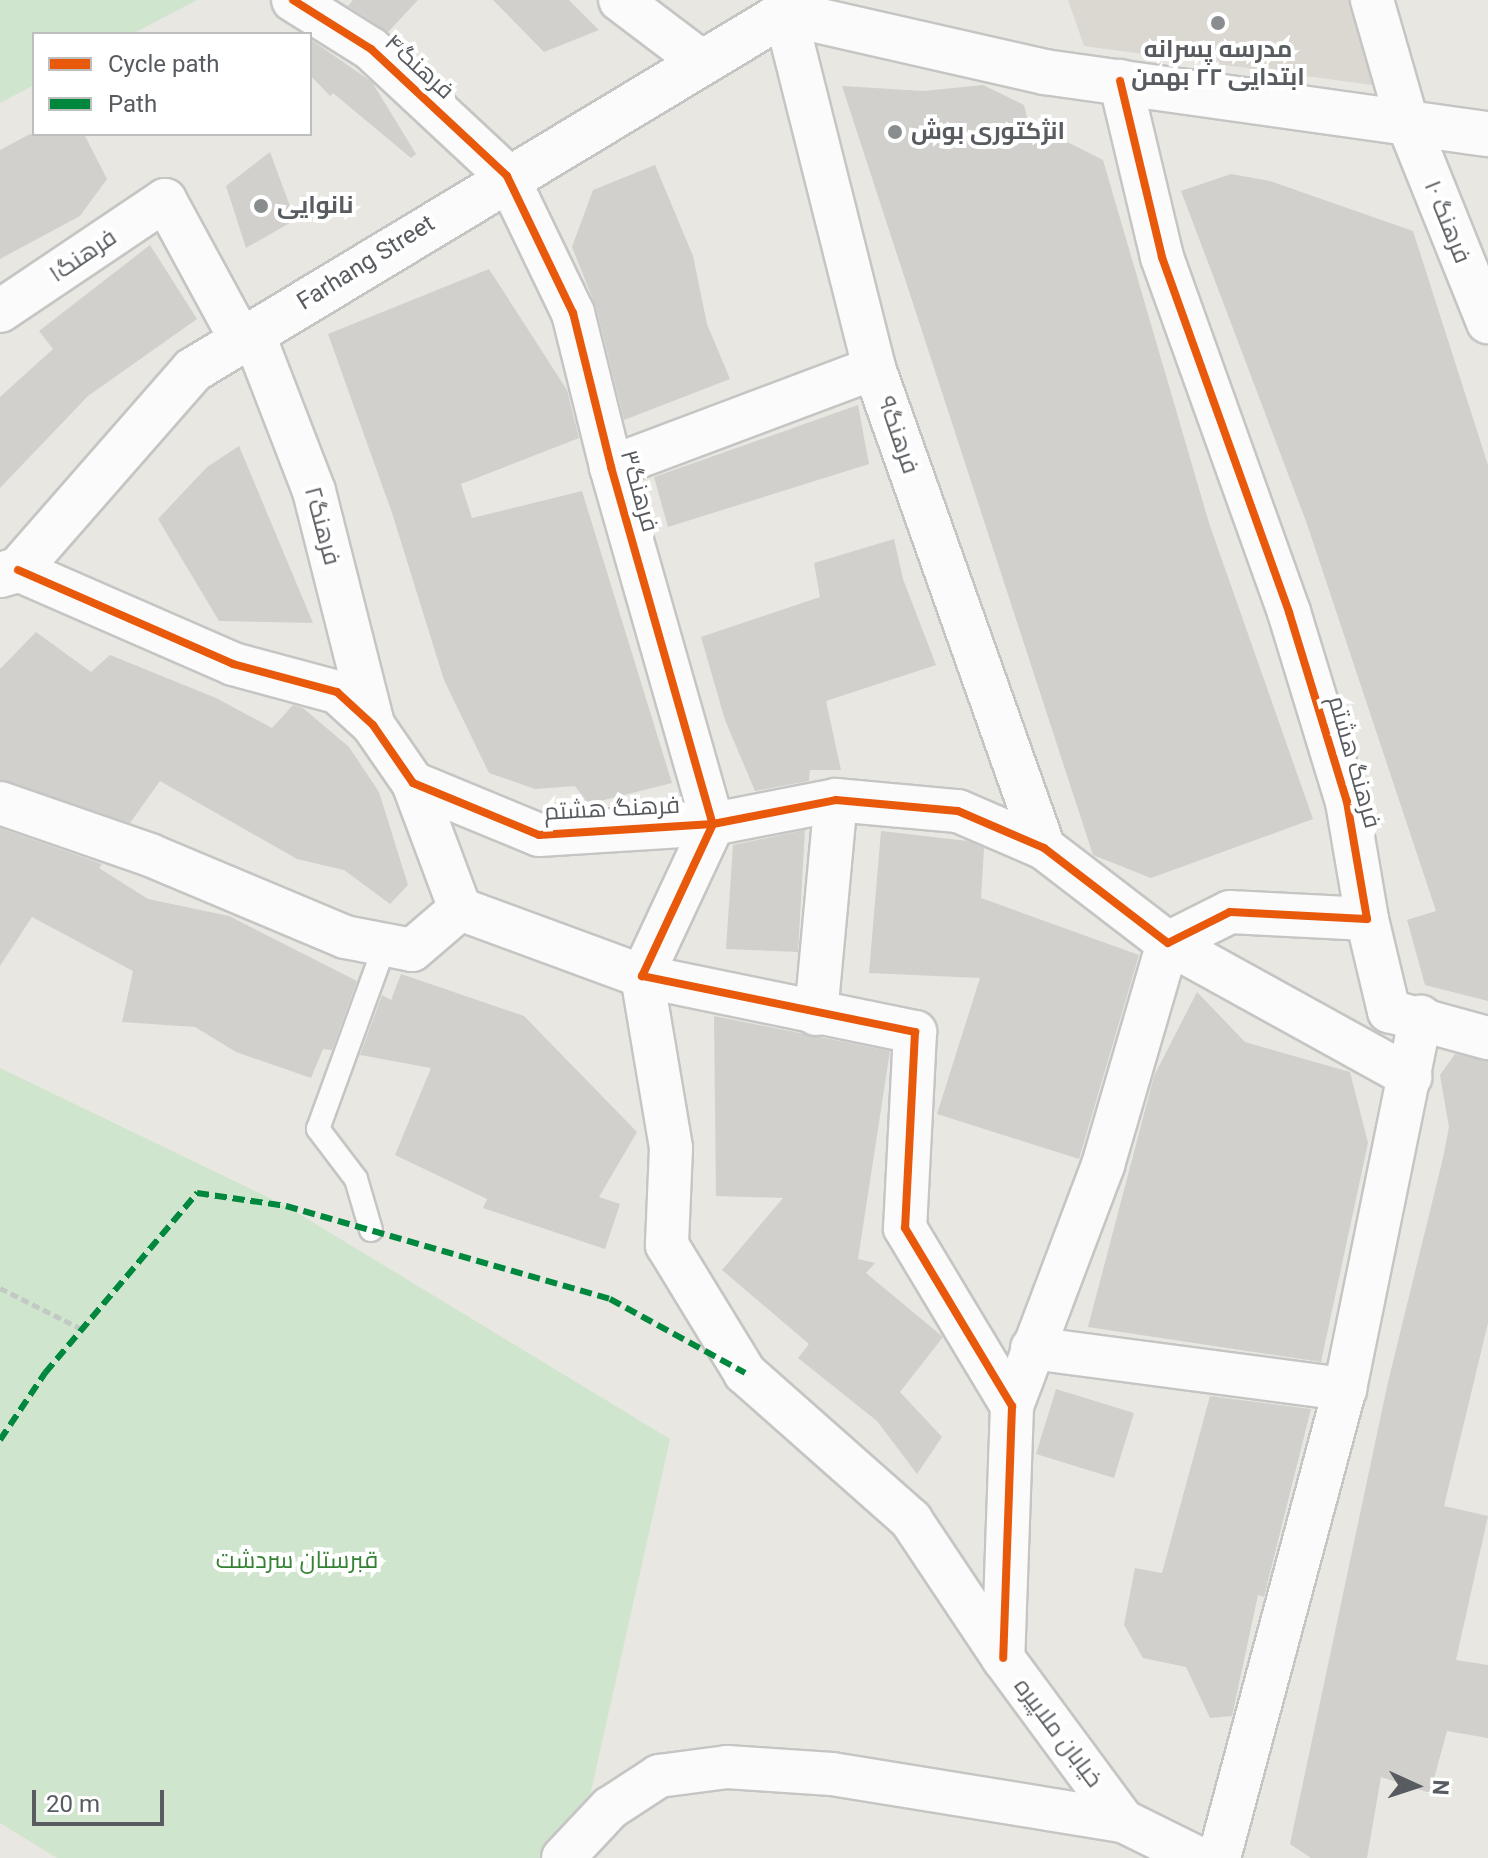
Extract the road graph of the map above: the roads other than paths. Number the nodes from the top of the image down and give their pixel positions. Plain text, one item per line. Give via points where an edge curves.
1 (293, 0) edge
2 (620, 0) edge
3 (1372, 0) edge
4 (786, 6) edge
5 (702, 62) junction
6 (1120, 81) junction
7 (1407, 121) junction
8 (1488, 134) edge
9 (507, 176) junction
10 (165, 200) joint
11 (0, 311) edge
12 (1488, 322) edge
13 (247, 337) junction
14 (874, 368) junction
15 (611, 467) junction
16 (9, 572) edge
17 (373, 725) junction
18 (413, 783) junction
19 (836, 800) junction
20 (0, 803) edge
21 (713, 824) junction
22 (1044, 848) junction
23 (460, 909) junction
24 (1367, 919) junction
25 (1168, 943) junction
26 (385, 945) junction
27 (642, 976) junction
28 (816, 1014) junction
29 (1421, 1017) junction
30 (1488, 1038) edge
31 (1411, 1077) junction
32 (371, 1230) dead end
33 (1032, 1348) junction
34 (1345, 1389) junction
35 (1012, 1406) junction
36 (1003, 1658) junction
37 (1123, 1821) junction
38 (563, 1858) edge
39 (1198, 1858) edge
40 (1219, 1858) edge

1 - 9 street, فرهنگ۴ via 371,49
2 - 5 street
3 - 7 street, فرهنگ ۱۰
4 - 5 street, Farhang Street
4 - 6 street via 1045,72
4 - 14 street, فرهنگ۹
5 - 9 street, Farhang Street
6 - 7 street
6 - 24 street, فرهنگ هشتم via 1162,257 1289,612 1347,802
7 - 8 street
7 - 12 street, فرهنگ ۱۰
9 - 13 street, Farhang Street
9 - 15 street, فرهنگ۳ via 573,313
10 - 11 street, فرهنگ۱
10 - 13 street, فرهنگ۲
13 - 16 street, Farhang Street via 193,370
13 - 17 street, فرهنگ۲ via 314,491
14 - 15 street
14 - 22 street, فرهنگ۹
15 - 21 street, فرهنگ۳
16 - 17 street via 233,664 337,692
17 - 18 street
18 - 21 street, فرهنگ هشتم via 539,835
18 - 23 street
19 - 21 street, فرهنگ هشتم
19 - 22 street, فرهنگ هشتم via 958,811
19 - 28 street
20 - 26 street via 150,855 345,937
21 - 27 street
22 - 25 street, فرهنگ هشتم
23 - 26 street via 412,950
23 - 27 street
24 - 25 street via 1230,912
24 - 29 street via 1389,1011
25 - 31 street, فرهنگ هشتم
25 - 33 street via 1103,1165
26 - 32 lane via 318,1129 356,1179
27 - 28 street
27 - 36 street, خیابان ملاپیره via 671,1148 667,1245 745,1373 911,1520
28 - 35 street via 915,1032 905,1228
29 - 30 street
29 - 31 street
31 - 34 street
33 - 34 street
33 - 35 street
34 - 40 street
35 - 36 street
36 - 37 street, خیابان ملاپیره
37 - 38 street via 832,1774 727,1767 659,1776 610,1808
37 - 39 street, خیابان ملاپیره

